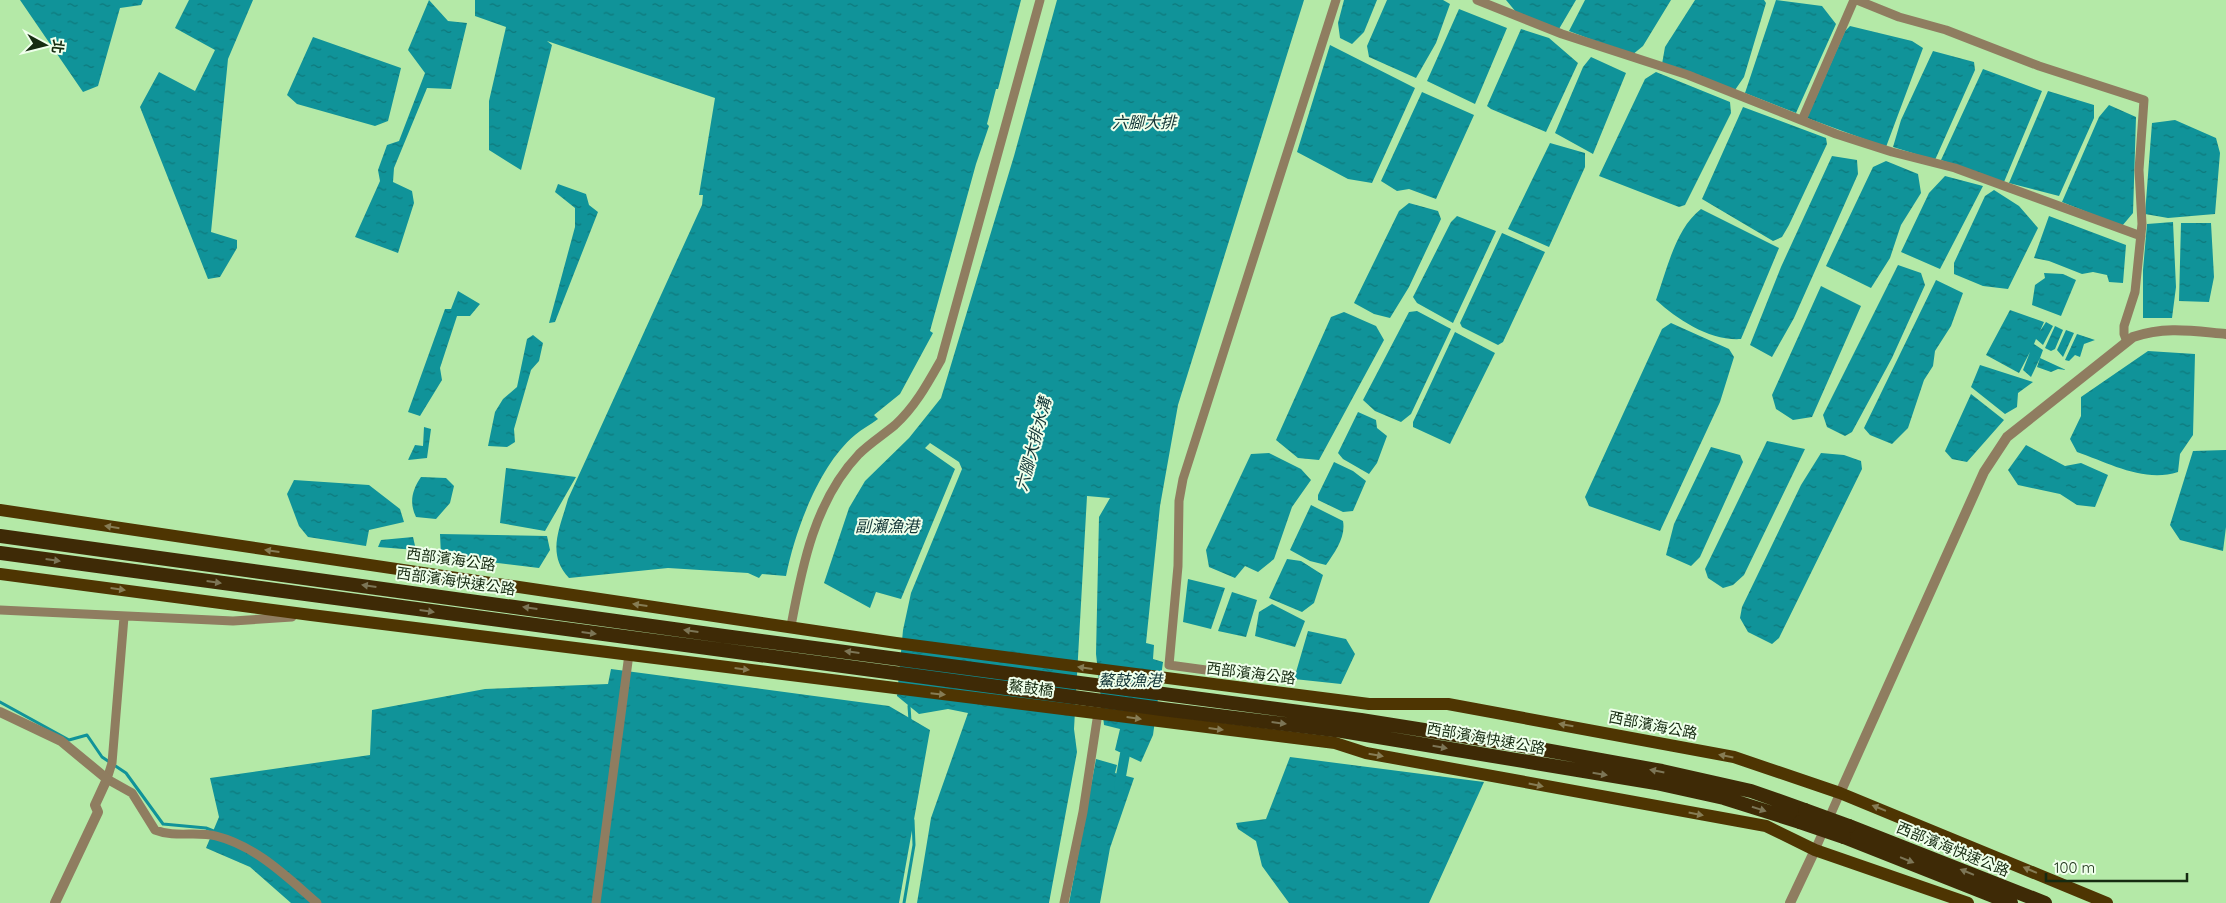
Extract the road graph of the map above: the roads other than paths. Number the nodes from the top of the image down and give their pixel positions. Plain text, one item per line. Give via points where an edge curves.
1 (1040, 0) edge
2 (1336, 0) edge
3 (1477, 0) edge
4 (1855, 0) edge
5 (1802, 120) junction
6 (2141, 236) junction
7 (2226, 334) edge
8 (2127, 342) junction
9 (0, 510) edge
10 (3, 536) edge
11 (3, 553) edge
12 (0, 574) edge
13 (0, 610) edge
14 (311, 615) junction
15 (124, 617) junction
16 (791, 626) junction
17 (896, 643) joint
18 (629, 654) junction
19 (901, 659) joint
20 (1206, 670) dead end
21 (1168, 680) joint
22 (1168, 695) joint
23 (1162, 709) joint
24 (0, 712) edge
25 (1098, 713) junction
26 (107, 779) junction
27 (1840, 793) junction
28 (1803, 816) junction
29 (1847, 832) junction
30 (1815, 850) junction
31 (55, 903) edge
32 (317, 903) edge
33 (596, 903) edge
34 (1064, 903) edge
35 (1790, 903) edge
36 (1968, 903) edge
37 (2011, 903) edge
38 (2045, 903) edge
39 (2107, 903) edge

1 - 16 street via 941,360 924,392 896,424 860,454 840,478 823,507 807,553
2 - 20 street via 1183,479 1169,665
3 - 5 street via 1562,34 1688,75
4 - 5 street
4 - 6 street via 1899,18 1946,30 2144,100 2139,170
5 - 6 street via 1836,134 1987,179
6 - 8 street via 2135,292 2124,326
7 - 8 street via 2153,330
8 - 27 street via 2007,437 1984,472
16 -> 9 main road, 西部濱海公路
19 -> 10 highway, 西部濱海快速公路
11 -> 23 highway, 鰲鼓橋
12 -> 14 main road
13 - 15 street
14 - 15 street via 234,621
14 - 18 main road
15 - 26 street via 114,745
16 - 17 main road, 西部濱海公路
21 -> 17 main road, 鰲鼓橋
18 -> 25 main road, 鰲鼓橋
18 - 33 street
19 - 22 highway, 鰲鼓橋
27 -> 21 main road, 西部濱海公路 via 1734,757 1448,704 1369,704
28 -> 22 highway, 西部濱海快速公路 via 1751,791 1662,771 1361,720
23 -> 28 highway, 西部濱海快速公路 via 1342,730 1656,783
24 - 26 street via 62,741
25 -> 30 main road, 鰲鼓橋 via 1335,743 1366,753 1766,826
25 - 34 street via 1083,812
26 - 31 street via 95,805 98,812
26 - 32 street via 132,793 156,830 173,835 214,835 234,842 260,855
27 - 30 street
39 -> 27 main road, 西部濱海公路
28 - 29 highway, bridge
29 -> 37 highway, 西部濱海快速公路
38 -> 29 highway, 西部濱海快速公路
30 - 35 street
30 - 36 main road

